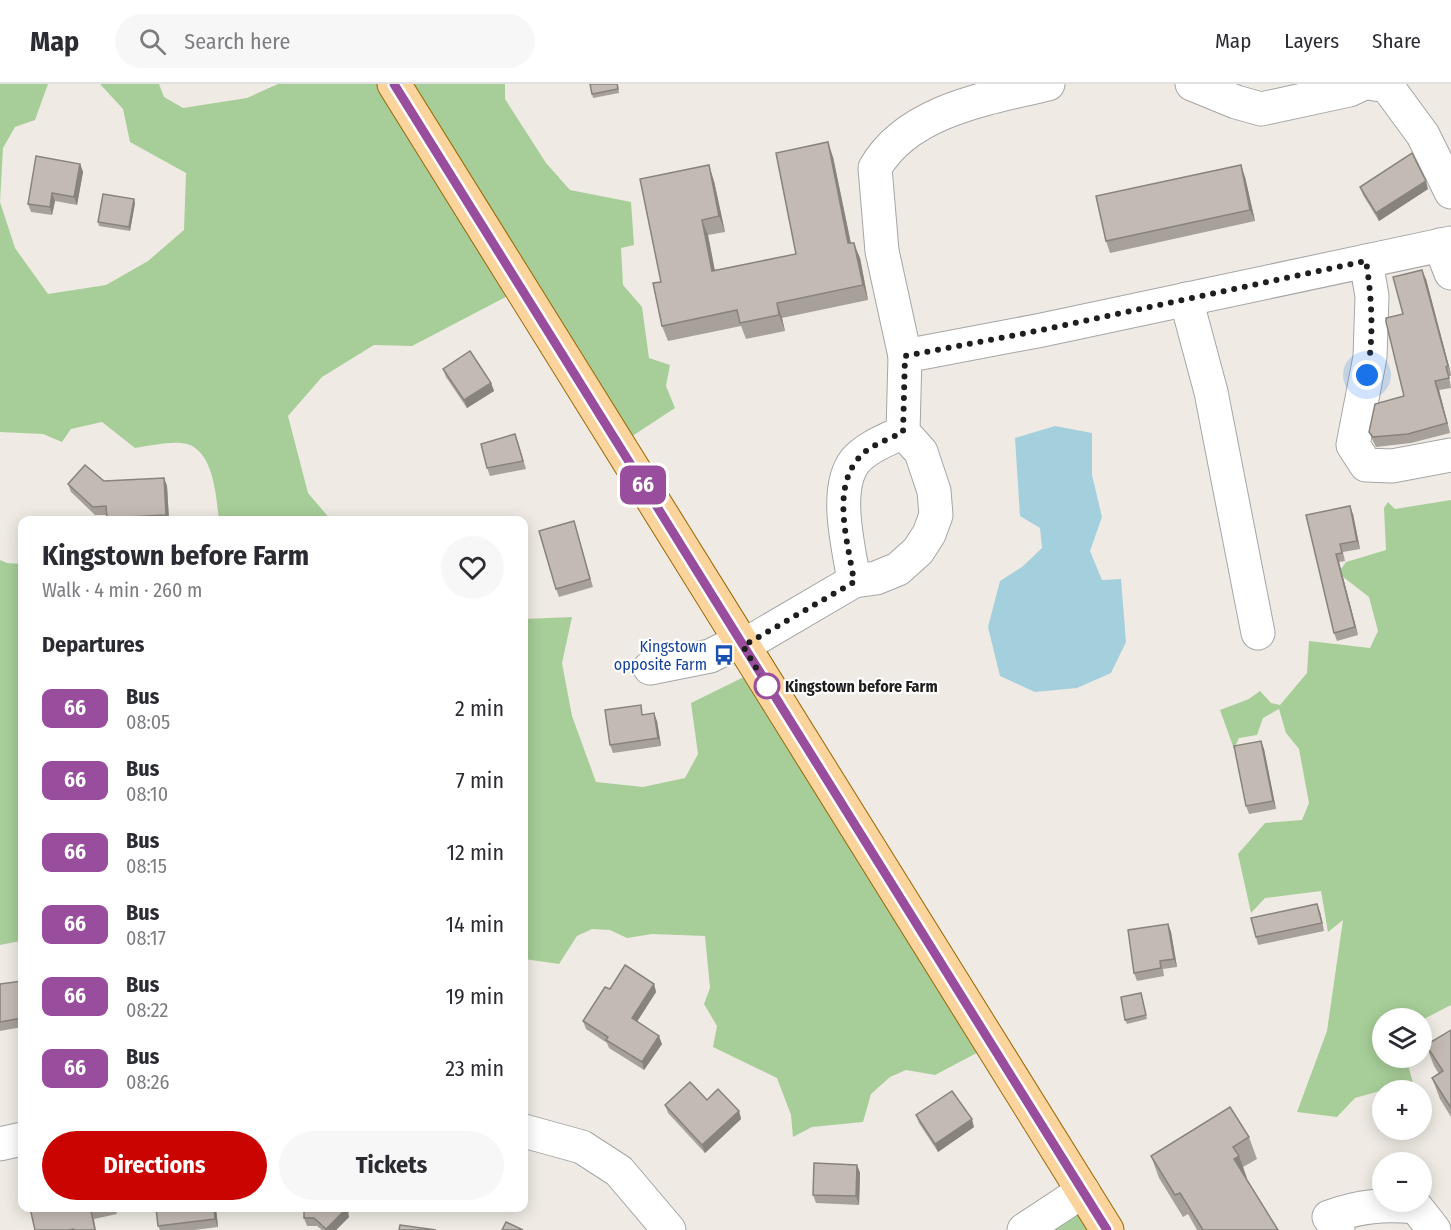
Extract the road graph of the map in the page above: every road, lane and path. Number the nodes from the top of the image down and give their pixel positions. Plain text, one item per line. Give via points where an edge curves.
1 (394, 84) edge
2 (1048, 84) edge
3 (1192, 84) edge
4 (1362, 84) edge
5 (1374, 84) edge
6 (1451, 192) edge
7 (1447, 254) edge
8 (1366, 261) junction
9 (1186, 299) junction
10 (905, 356) junction
11 (903, 432) junction
12 (1451, 455) edge
13 (854, 582) junction
14 (1258, 633) dead end
15 (742, 643) junction
16 (650, 668) dead end
17 (528, 1132) edge
18 (18, 1139) edge
19 (0, 1144) edge
20 (1083, 1191) junction
21 (669, 1230) edge
22 (1024, 1230) edge
23 (1107, 1230) edge
24 (1338, 1230) edge
25 (1434, 1230) edge

1 - 15 main road
2 - 10 street via 936,116 903,137 875,168 882,251
3 - 4 street via 1261,109
5 - 6 street via 1387,86 1423,135
7 - 8 street
8 - 9 street
8 - 12 street via 1372,296 1370,357 1353,445 1366,465 1392,466
9 - 10 street
9 - 14 street via 1211,392
10 - 11 street
11 - 13 street via 854,462 846,482 843,502
11 - 13 street via 921,452 928,469 936,515 918,551 898,569
13 - 15 street
15 - 16 street via 710,656
15 - 20 main road
17 - 21 street via 582,1147 619,1172
18 - 19 street
20 - 22 street
20 - 23 main road
24 - 25 street via 1329,1216 1385,1204 1416,1207

